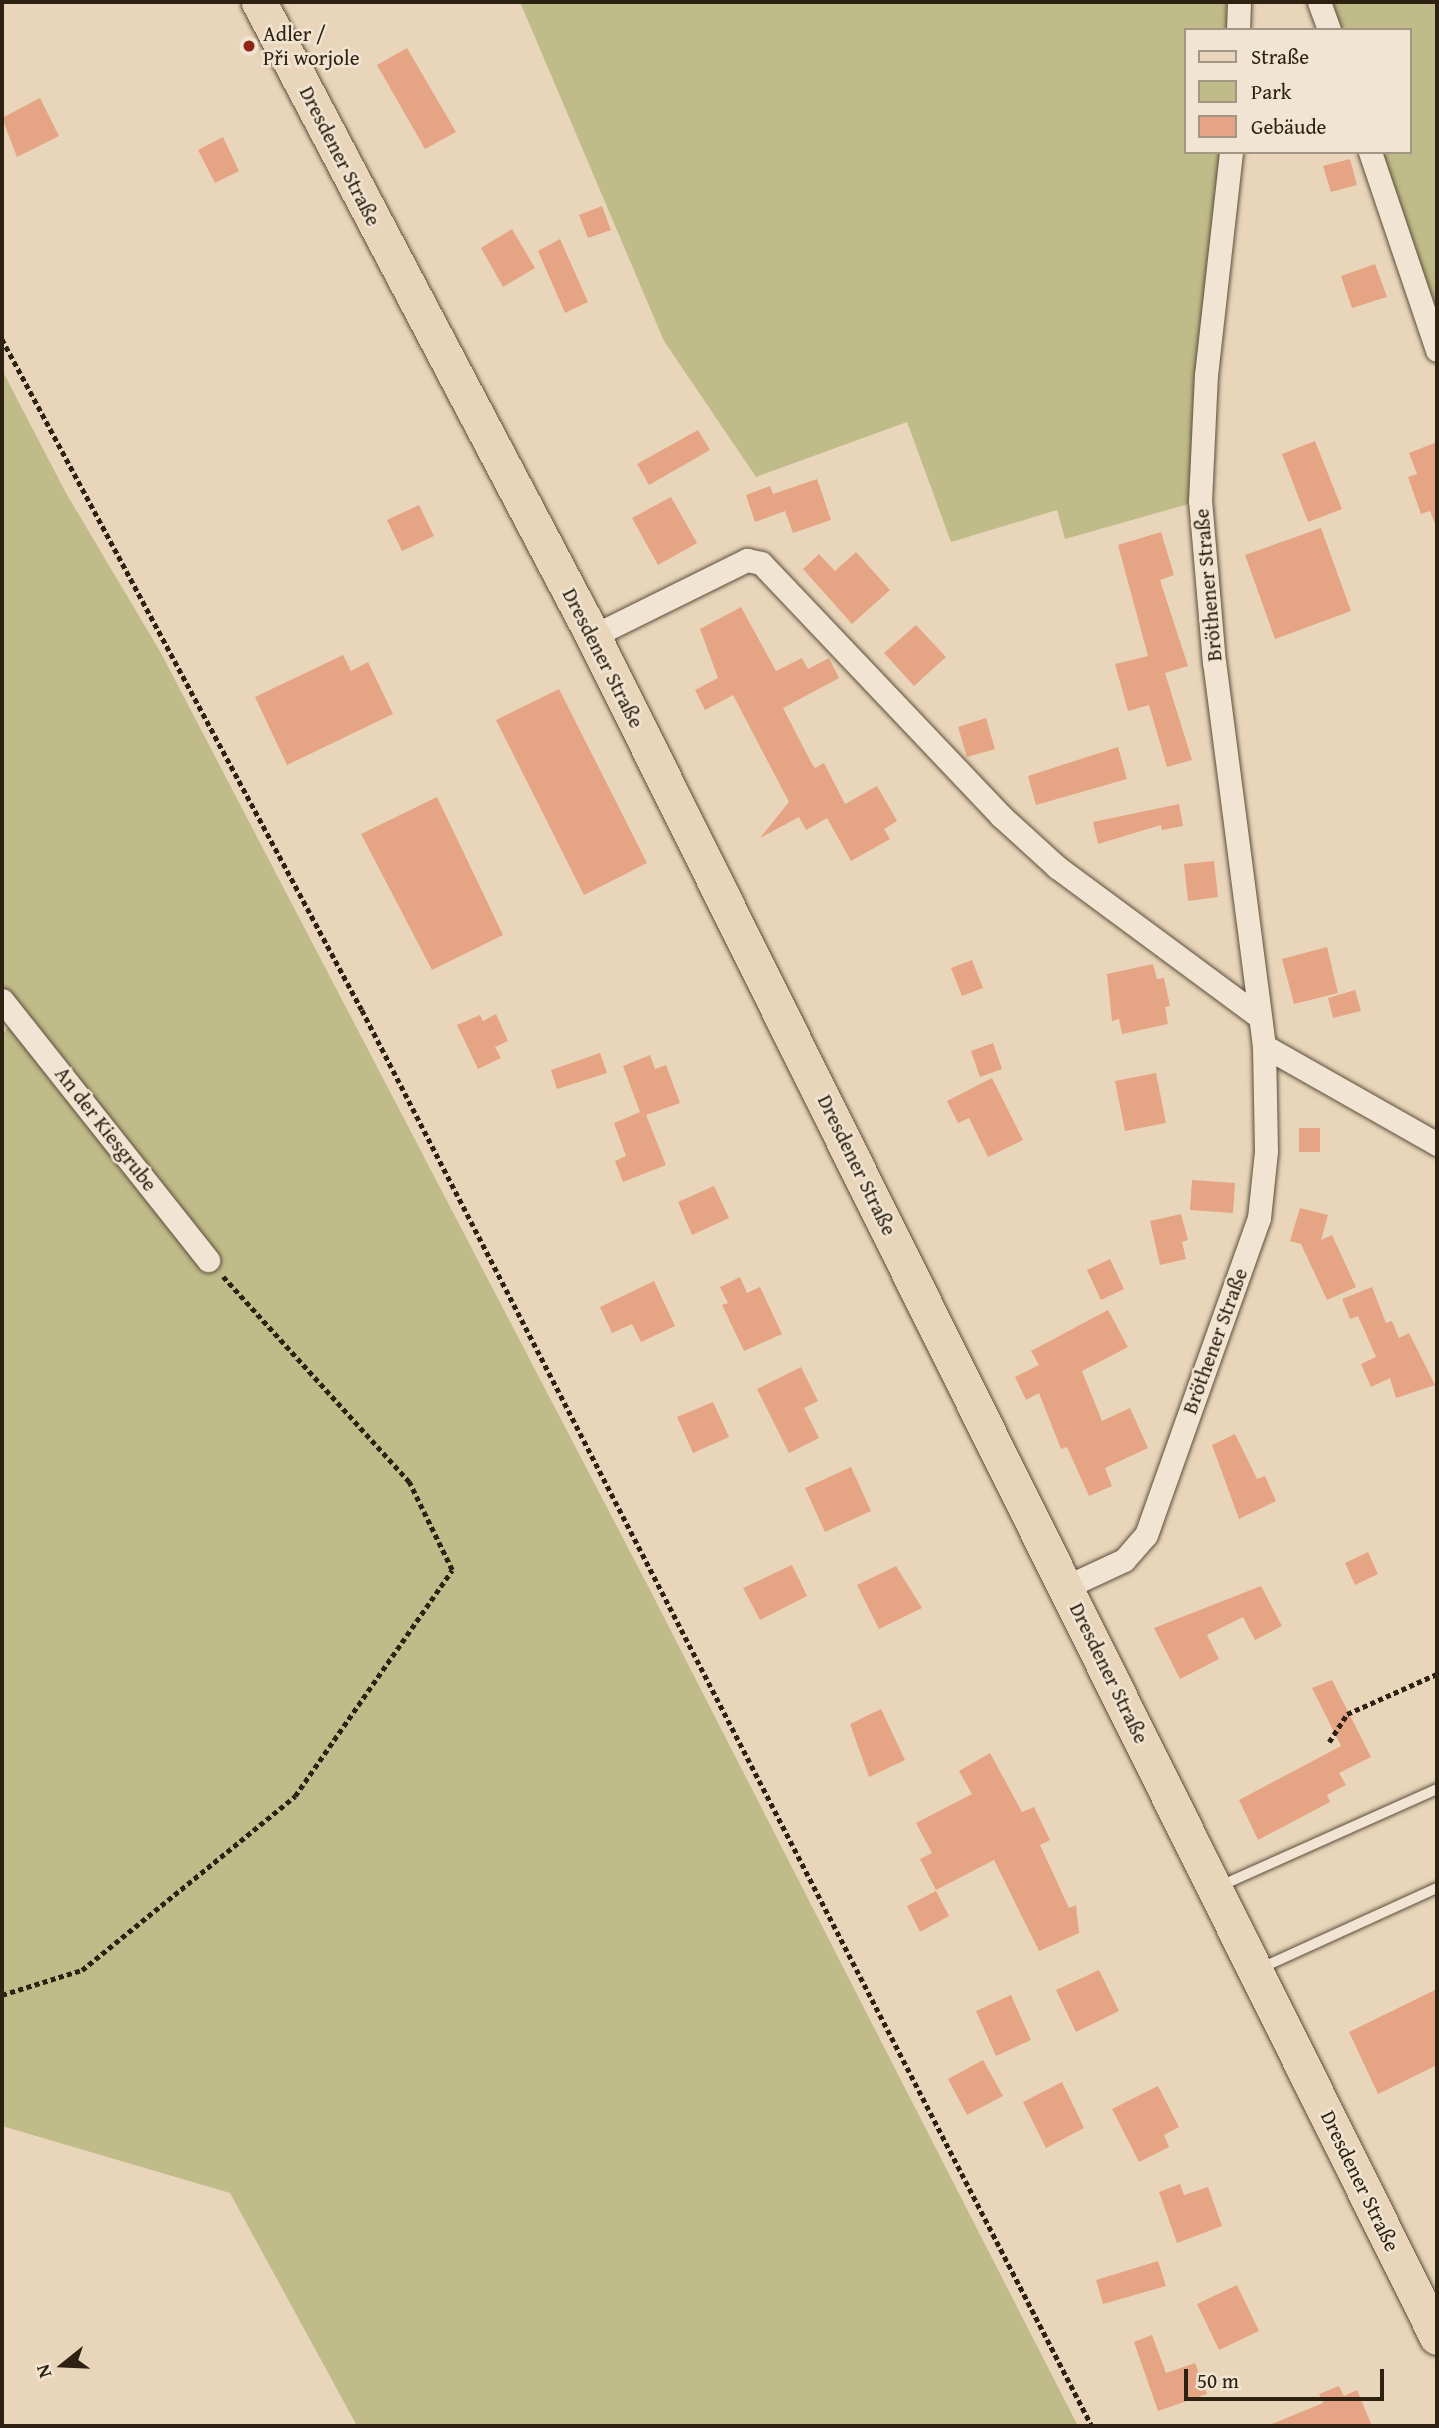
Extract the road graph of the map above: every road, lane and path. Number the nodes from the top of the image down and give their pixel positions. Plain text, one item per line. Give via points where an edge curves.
1 (259, 2) edge
2 (1239, 2) edge
3 (1319, 2) edge
4 (1238, 28) edge
5 (1328, 28) edge
6 (1230, 154) edge
7 (1371, 154) edge
8 (2, 339) edge
9 (1437, 350) edge
10 (593, 636) junction
11 (2, 1000) edge
12 (1258, 1016) junction
13 (1264, 1046) junction
14 (1437, 1144) edge
15 (208, 1260) joint
16 (1066, 1587) junction
17 (1437, 1674) edge
18 (1329, 1742) dead end
19 (1437, 1789) edge
20 (1216, 1888) junction
21 (1437, 1888) edge
22 (1257, 1970) junction
23 (2, 1995) edge
24 (1437, 2337) edge
25 (1092, 2426) edge

1 - 10 main road, Dresdener Straße
2 - 4 street
3 - 5 street
6 - 12 street, Bröthener Straße via 1206,375 1200,501 1214,663
7 - 9 street
8 - 25 path via 362,1010
10 - 12 street via 747,560 761,563 1001,816 1048,858
10 - 16 main road, Dresdener Straße
11 - 15 street, An der Kiesgrube
12 - 13 street, Bröthener Straße
13 - 14 street
13 - 16 street, Bröthener Straße via 1266,1151 1259,1218 1146,1535 1124,1560
15 - 23 path via 409,1482 452,1570 295,1796 82,1970
16 - 20 main road, Dresdener Straße
17 - 18 path via 1347,1714
19 - 20 lane
20 - 22 main road, Dresdener Straße
21 - 22 lane
22 - 24 main road, Dresdener Straße

